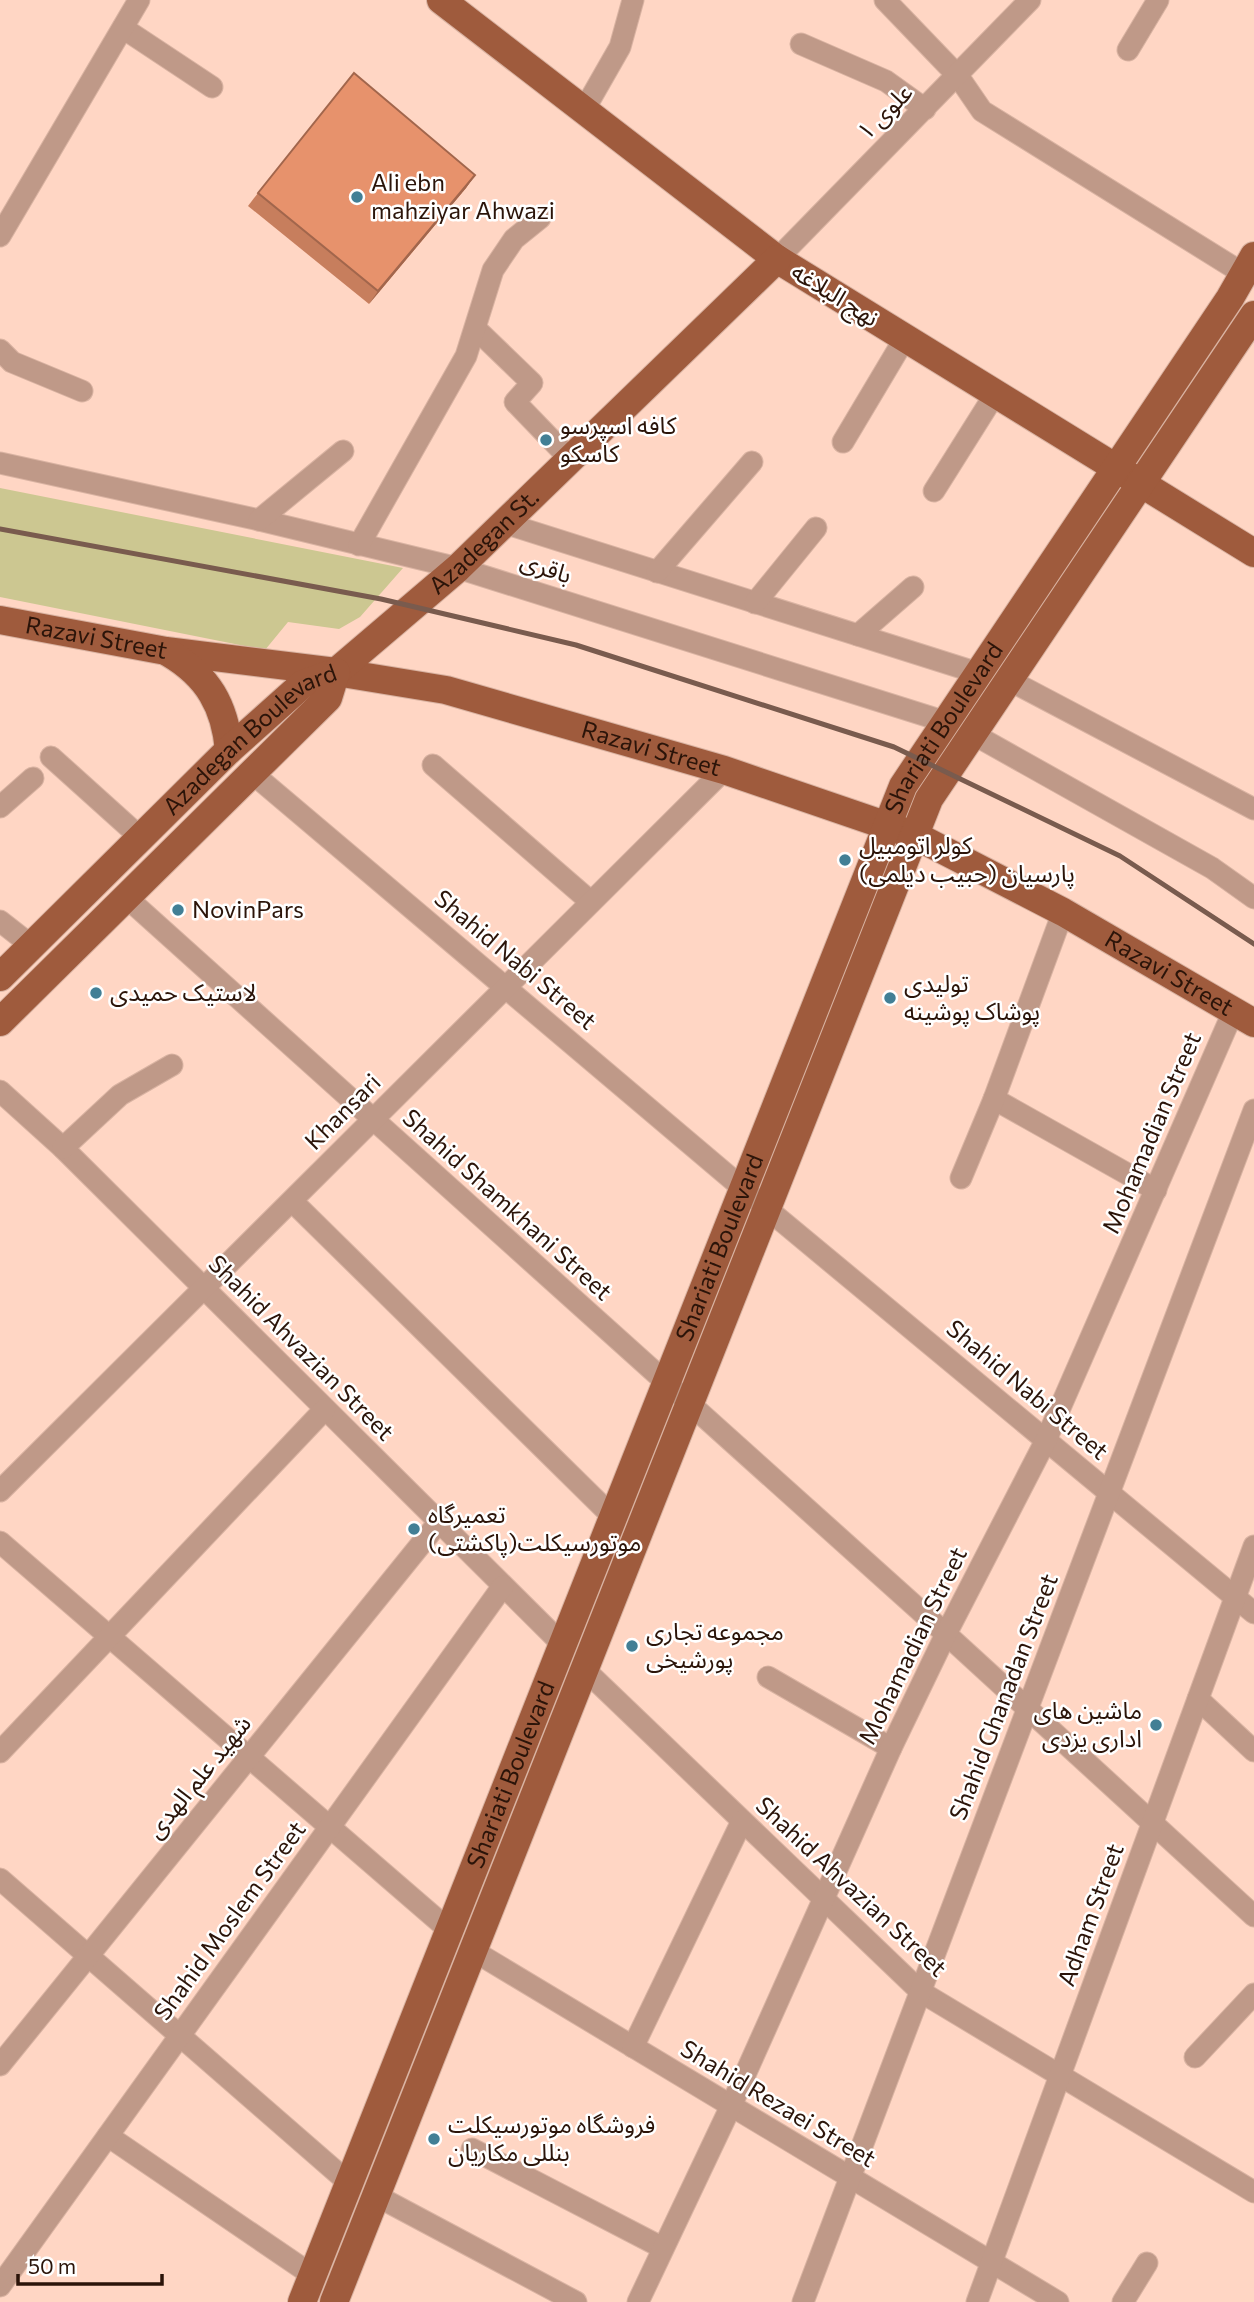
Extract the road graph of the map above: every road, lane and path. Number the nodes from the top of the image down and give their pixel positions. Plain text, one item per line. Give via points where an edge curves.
1 (139, 0) edge
2 (441, 0) edge
3 (633, 0) edge
4 (885, 0) edge
5 (1030, 0) edge
6 (1157, 0) edge
7 (123, 28) junction
8 (801, 44) dead end
9 (1128, 50) dead end
10 (958, 76) junction
11 (212, 87) dead end
12 (925, 108) junction
13 (584, 110) junction
14 (540, 218) dead end
15 (0, 236) edge
16 (777, 259) junction
17 (1249, 265) edge
18 (1254, 315) edge
19 (476, 329) junction
20 (905, 338) junction
21 (0, 350) edge
22 (82, 391) dead end
23 (995, 394) junction
24 (843, 442) dead end
25 (343, 451) dead end
26 (570, 459) junction
27 (752, 462) dead end
28 (0, 463) edge
29 (1116, 469) junction
30 (1140, 484) junction
31 (934, 491) dead end
32 (260, 520) junction
33 (504, 523) junction
34 (816, 528) dead end
35 (359, 545) junction
36 (1254, 553) edge
37 (457, 568) junction
38 (657, 572) junction
39 (913, 587) dead end
40 (755, 603) junction
41 (0, 620) edge
42 (858, 635) junction
43 (166, 651) junction
44 (336, 672) junction
45 (978, 673) junction
46 (1009, 680) junction
47 (946, 722) junction
48 (973, 734) junction
49 (229, 751) junction
50 (51, 757) dead end
51 (433, 765) dead end
52 (724, 770) junction
53 (252, 773) junction
54 (33, 778) dead end
55 (0, 807) edge
56 (1254, 809) edge
57 (888, 825) junction
58 (915, 835) junction
59 (141, 838) junction
60 (126, 897) junction
61 (1254, 898) edge
62 (591, 902) junction
63 (1063, 912) junction
64 (0, 921) edge
65 (32, 946) junction
66 (0, 977) edge
67 (506, 987) junction
68 (1243, 1017) edge
69 (0, 1022) edge
70 (172, 1065) dead end
71 (0, 1091) edge
72 (994, 1099) junction
73 (1254, 1110) edge
74 (373, 1120) junction
75 (63, 1148) junction
76 (961, 1178) dead end
77 (744, 1187) junction
78 (1156, 1190) junction
79 (292, 1200) junction
80 (766, 1208) junction
81 (204, 1288) junction
82 (666, 1384) junction
83 (688, 1405) junction
84 (325, 1409) junction
85 (1046, 1440) junction
86 (0, 1491) edge
87 (1109, 1493) junction
88 (613, 1517) junction
89 (439, 1522) junction
90 (0, 1542) edge
91 (1254, 1546) edge
92 (503, 1586) junction
93 (1235, 1597) junction
94 (1254, 1613) edge
95 (946, 1634) junction
96 (109, 1636) junction
97 (562, 1644) junction
98 (584, 1669) junction
99 (768, 1677) dead end
100 (1198, 1699) junction
101 (1027, 1711) junction
102 (891, 1748) junction
103 (1254, 1751) edge
104 (0, 1752) edge
105 (249, 1757) junction
106 (742, 1821) junction
107 (1152, 1824) junction
108 (330, 1827) junction
109 (0, 1879) edge
110 (822, 1899) junction
111 (1254, 1916) edge
112 (449, 1930) junction
113 (472, 1950) junction
114 (88, 1956) junction
115 (920, 1992) junction
116 (1254, 1994) edge
117 (180, 2036) junction
118 (633, 2047) junction
119 (1195, 2057) dead end
120 (0, 2065) edge
121 (1060, 2076) junction
122 (731, 2106) junction
123 (108, 2136) junction
124 (472, 2149) dead end
125 (850, 2178) junction
126 (349, 2183) junction
127 (1254, 2192) edge
128 (375, 2195) junction
129 (663, 2248) junction
130 (992, 2262) junction
131 (1147, 2263) dead end
132 (312, 2275) junction
133 (0, 2286) edge
134 (302, 2302) edge
135 (334, 2302) edge
136 (576, 2302) edge
137 (638, 2302) edge
138 (803, 2302) edge
139 (977, 2302) edge
140 (1058, 2302) edge
141 (1123, 2302) edge

1 - 7 street
2 - 13 main road, نهج البلاغه
3 - 13 street via 620,47
4 - 10 street
5 - 10 street, علوی ۱
6 - 9 street
7 - 11 street
7 - 15 street
8 - 12 street via 886,81
10 - 12 street, علوی ۱
10 - 17 street via 982,111
12 - 16 street, علوی ۱
13 - 16 main road, نهج البلاغه
14 - 19 street via 514,239 493,270
16 - 20 main road, نهج البلاغه
16 - 26 main road, Azadegan St.
17 - 29 main road, Shariati Boulevard
18 - 30 main road, Shariati Boulevard
19 - 26 street via 532,383 515,402
19 - 35 street via 466,356
20 - 23 main road, نهج البلاغه
20 - 24 street
21 - 22 street via 12,362
23 - 29 main road, نهج البلاغه
23 - 31 street
25 - 32 street
26 - 33 main road, Azadegan St.
27 - 38 street
28 - 32 street, باقری
29 - 30 main road, نهج البلاغه
29 - 45 main road, Shariati Boulevard
30 - 36 main road, نهج البلاغه
30 - 46 main road, Shariati Boulevard
32 - 35 street, باقری
33 - 37 main road, Azadegan St.
33 - 38 street
34 - 40 street
35 - 37 street, باقری
37 - 44 main road, Azadegan St.
37 - 47 street, باقری
38 - 40 street
39 - 42 street
40 - 42 street
41 - 43 main road, Razavi Street
42 - 45 street
43 - 44 main road, Razavi Street
43 - 49 main road via 188,664 212,692 227,726
44 - 49 main road, Azadegan Boulevard via 303,684
44 - 52 main road, Razavi Street via 485,700
44 - 53 main road, Azadegan Boulevard via 328,698
45 - 47 main road, Shariati Boulevard
46 - 48 main road, Shariati Boulevard
46 - 56 street
47 - 57 main road, Shariati Boulevard via 903,786
48 - 58 main road, Shariati Boulevard via 929,800
48 - 61 street via 1212,868
49 - 59 main road, Azadegan Boulevard
50 - 59 street
51 - 62 street
52 - 57 main road, Razavi Street
52 - 62 street, Khansari
53 - 60 main road, Azadegan Boulevard
53 - 67 street, Shahid Nabi Street
54 - 55 street
57 - 58 main road, Razavi Street
57 - 77 main road, Shariati Boulevard
58 - 63 main road, Razavi Street
58 - 80 main road, Shariati Boulevard
59 - 65 main road, Azadegan Boulevard
60 - 69 main road, Azadegan Boulevard
60 - 74 street, Shahid Shamkhani Street
62 - 67 street, Khansari
63 - 68 main road, Razavi Street
63 - 72 street
64 - 65 street
65 - 66 main road, Azadegan Boulevard
67 - 74 street, Khansari
67 - 77 street, Shahid Nabi Street
68 - 78 street, Mohamadian Street
70 - 75 street via 120,1095
71 - 75 street, Shahid Ahvazian Street
72 - 76 street
72 - 78 street
73 - 87 street, Shahid Ghanadan Street
74 - 79 street, Khansari
74 - 82 street, Shahid Shamkhani Street
75 - 81 street, Shahid Ahvazian Street
77 - 80 street, Shahid Nabi Street
77 - 82 main road, Shariati Boulevard
78 - 85 street, Mohamadian Street
79 - 81 street, Khansari
79 - 88 street
80 - 83 main road, Shariati Boulevard
80 - 85 street, Shahid Nabi Street
81 - 84 street, Shahid Ahvazian Street
81 - 86 street, Khansari
82 - 83 street, Shahid Shamkhani Street
82 - 88 main road, Shariati Boulevard
83 - 95 street
83 - 98 main road, Shariati Boulevard
84 - 89 street, Shahid Ahvazian Street
84 - 96 street
85 - 87 street, Shahid Nabi Street
85 - 95 street, Mohamadian Street
87 - 93 street, Shahid Nabi Street
87 - 101 street, Shahid Ghanadan Street
88 - 97 main road, Shariati Boulevard
89 - 92 street, Shahid Ahvazian Street
89 - 105 street, شهید علم الهدی
90 - 96 street
91 - 93 street, Adham Street
92 - 97 street, Shahid Ahvazian Street
92 - 108 street, Shahid Moslem Street
93 - 94 street, Shahid Nabi Street
93 - 100 street, Adham Street
95 - 101 street
95 - 102 street, Mohamadian Street
96 - 104 street
96 - 105 street
97 - 112 main road, Shariati Boulevard
98 - 106 street, Shahid Ahvazian Street
98 - 113 main road, Shariati Boulevard
99 - 102 street
100 - 103 street
100 - 107 street, Adham Street
101 - 107 street
101 - 115 street, Shahid Ghanadan Street
102 - 110 street, Mohamadian Street
105 - 108 street
105 - 114 street, شهید علم الهدی
106 - 110 street, Shahid Ahvazian Street
106 - 118 street
107 - 111 street
107 - 121 street, Adham Street
108 - 112 street
108 - 117 street, Shahid Moslem Street
109 - 114 street
110 - 115 street, Shahid Ahvazian Street
110 - 122 street, Mohamadian Street
112 - 126 main road, Shariati Boulevard
113 - 118 street, Shahid Rezaei Street
113 - 128 main road, Shariati Boulevard
114 - 117 street
114 - 120 street, شهید علم الهدی
115 - 121 street, Shahid Ahvazian Street
115 - 125 street, Shahid Ghanadan Street
116 - 119 street
117 - 123 street, Shahid Moslem Street
117 - 126 street
118 - 122 street, Shahid Rezaei Street
121 - 127 street, Shahid Ahvazian Street
121 - 130 street, Adham Street
122 - 125 street, Shahid Rezaei Street
122 - 129 street, Mohamadian Street
123 - 132 street
123 - 133 street, Shahid Moslem Street
124 - 129 street
125 - 130 street, Shahid Rezaei Street
125 - 138 street, Shahid Ghanadan Street
126 - 132 main road, Shariati Boulevard
128 - 135 main road, Shariati Boulevard
128 - 136 street
129 - 137 street, Mohamadian Street
130 - 139 street, Adham Street
130 - 140 street, Shahid Rezaei Street
131 - 141 street
132 - 134 main road, Shariati Boulevard

